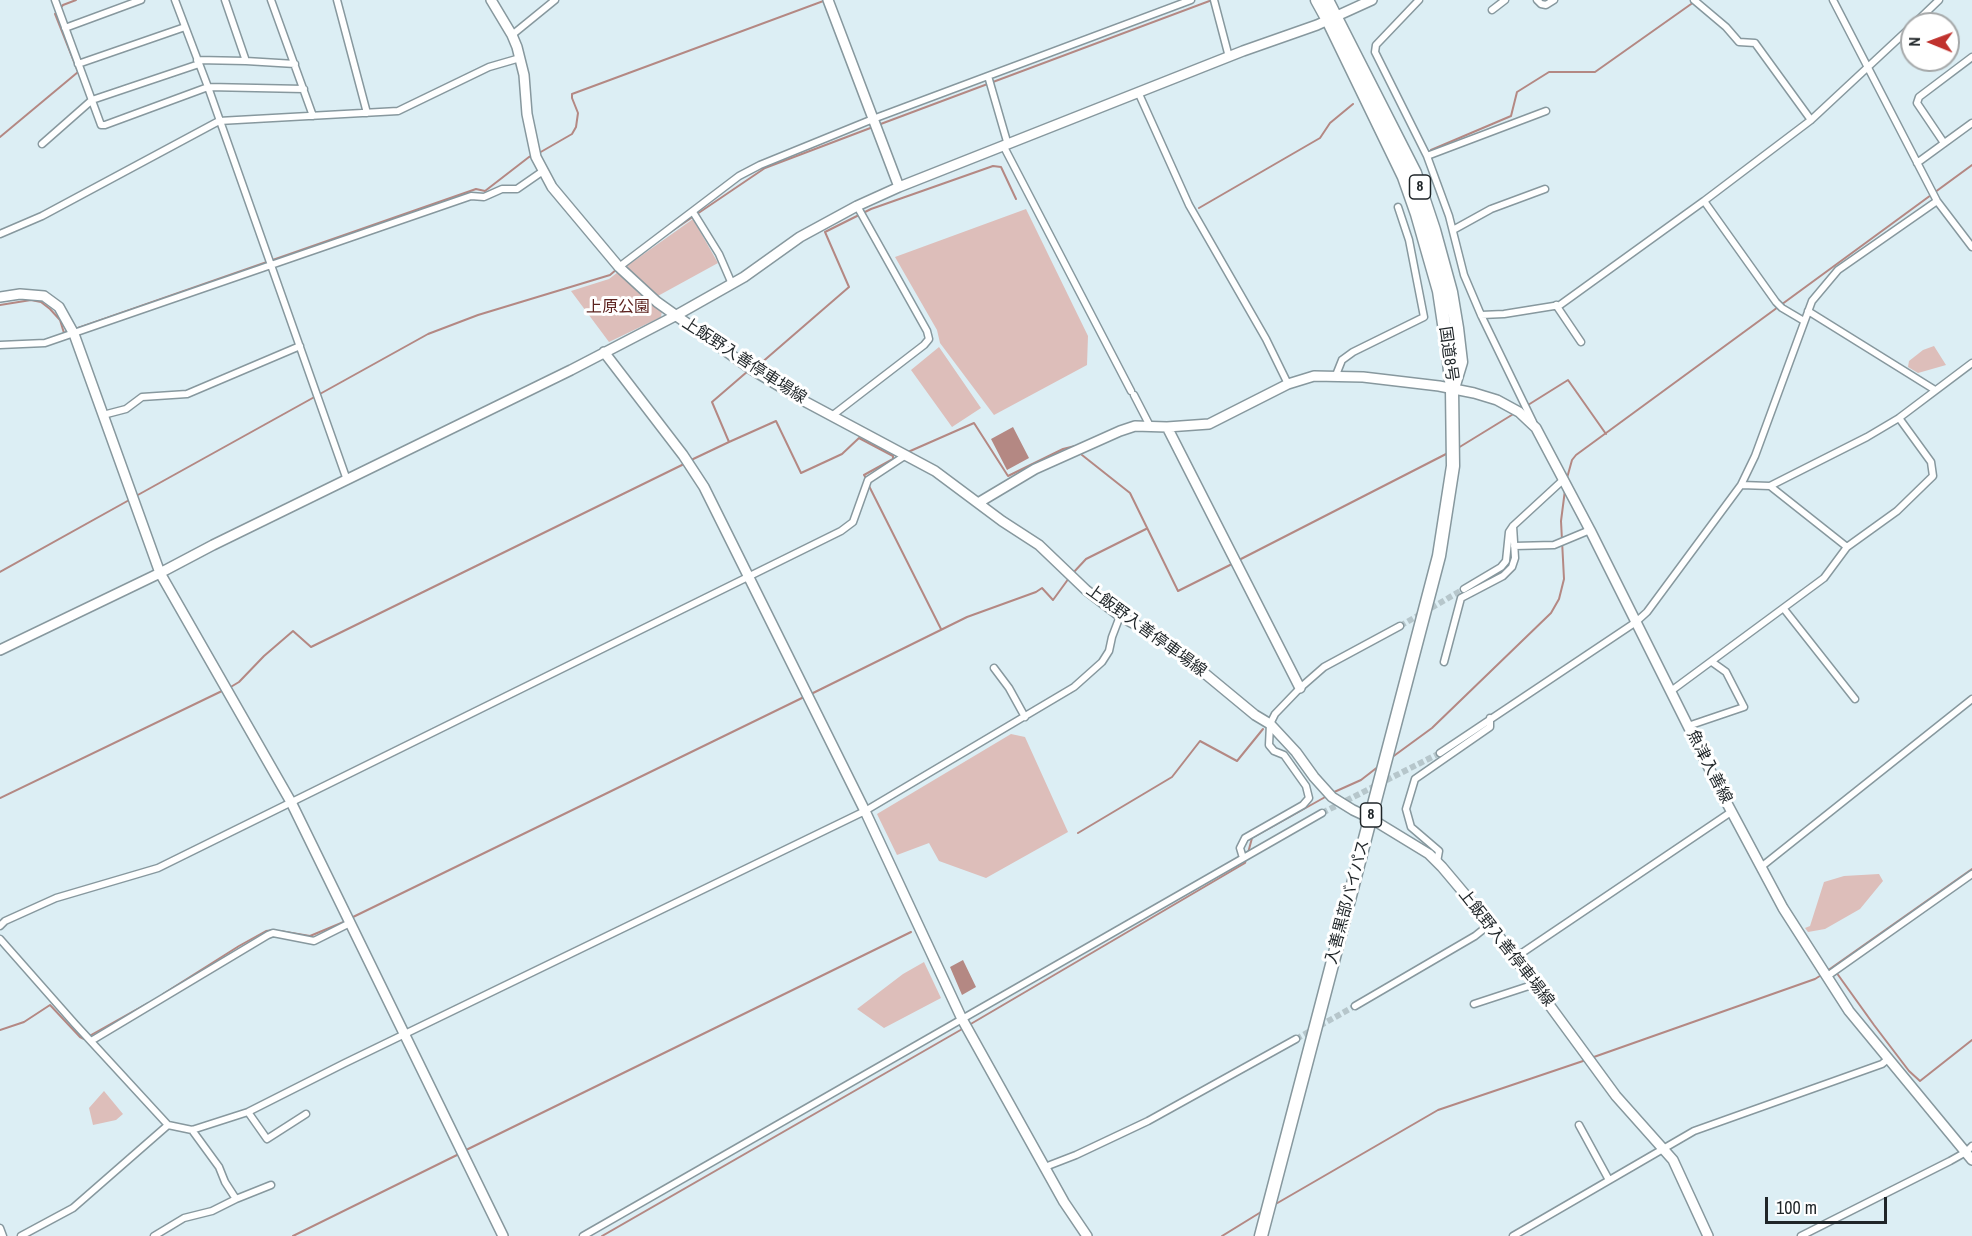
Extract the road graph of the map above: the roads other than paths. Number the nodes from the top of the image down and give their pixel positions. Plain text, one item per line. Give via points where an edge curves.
1 (141, 0) edge
2 (175, 0) edge
3 (225, 0) edge
4 (272, 0) edge
5 (337, 0) edge
6 (491, 0) edge
7 (555, 0) edge
8 (828, 0) edge
9 (1191, 0) edge
10 (1214, 0) edge
11 (1317, 0) edge
12 (1328, 0) edge
13 (1372, 0) edge
14 (1419, 0) edge
15 (1506, 0) edge
16 (1537, 0) edge
17 (1554, 0) edge
18 (1694, 0) edge
19 (1833, 0) edge
20 (1939, 0) edge
21 (58, 1) edge
22 (1492, 10) dead end
23 (1927, 12) edge
24 (1332, 18) junction
25 (185, 27) junction
26 (65, 28) junction
27 (512, 35) junction
28 (1900, 37) edge
29 (1228, 57) junction
30 (1972, 57) edge
31 (520, 58) junction
32 (246, 61) junction
33 (198, 62) junction
34 (295, 63) junction
35 (78, 64) junction
36 (1869, 67) junction
37 (988, 76) junction
38 (208, 87) junction
39 (304, 89) junction
40 (1139, 94) junction
41 (92, 100) junction
42 (1546, 111) dead end
43 (367, 113) junction
44 (313, 116) junction
45 (873, 119) junction
46 (1811, 120) junction
47 (219, 121) junction
48 (1972, 123) edge
49 (1944, 143) junction
50 (42, 144) dead end
51 (1006, 146) junction
52 (1427, 156) junction
53 (1917, 163) junction
54 (543, 171) junction
55 (899, 188) junction
56 (1545, 189) dead end
57 (1704, 201) junction
58 (1937, 201) junction
59 (857, 206) junction
60 (1398, 207) dead end
61 (693, 212) junction
62 (1453, 230) junction
63 (0, 234) edge
64 (1972, 247) edge
65 (271, 264) junction
66 (619, 267) junction
67 (732, 284) junction
68 (0, 297) edge
69 (1556, 305) junction
70 (1808, 311) junction
71 (1481, 315) junction
72 (675, 316) junction
73 (1804, 321) junction
74 (74, 334) junction
75 (1581, 342) dead end
76 (0, 345) edge
77 (300, 346) junction
78 (604, 352) junction
79 (1972, 363) edge
80 (1335, 375) junction
81 (1288, 384) junction
82 (1452, 389) junction
83 (1935, 390) junction
84 (103, 415) junction
85 (833, 416) junction
86 (1899, 418) junction
87 (1150, 426) junction
88 (1167, 427) junction
89 (1536, 428) junction
90 (906, 455) junction
91 (347, 480) junction
92 (1563, 480) junction
93 (1741, 485) junction
94 (1770, 486) junction
95 (978, 503) junction
96 (1513, 526) junction
97 (1590, 530) junction
98 (1514, 546) junction
99 (1846, 547) junction
100 (160, 573) junction
101 (748, 576) junction
102 (1464, 589) tunnel mouth
103 (1784, 609) junction
104 (1120, 616) junction
105 (1636, 622) junction
106 (1400, 626) tunnel mouth
107 (0, 650) edge
108 (1444, 662) dead end
109 (1712, 662) junction
110 (994, 668) dead end
111 (1300, 688) junction
112 (1671, 691) junction
113 (1855, 699) dead end
114 (1972, 699) edge
115 (1025, 717) junction
116 (1490, 718) junction
117 (1270, 724) junction
118 (1688, 726) junction
119 (1440, 753) tunnel mouth
120 (291, 802) junction
121 (864, 811) junction
122 (1731, 812) junction
123 (1322, 813) tunnel mouth
124 (1370, 818) junction
125 (1244, 858) junction
126 (1437, 862) junction
127 (1761, 867) junction
128 (1972, 874) edge
129 (350, 923) junction
130 (1490, 924) junction
131 (0, 926) edge
132 (0, 939) edge
133 (1516, 957) junction
134 (1826, 977) junction
135 (1535, 984) junction
136 (1474, 1004) dead end
137 (1355, 1006) tunnel mouth
138 (962, 1019) junction
139 (404, 1035) junction
140 (1296, 1040) tunnel mouth
141 (91, 1041) junction
142 (1888, 1059) junction
143 (248, 1112) junction
144 (306, 1114) dead end
145 (168, 1125) junction
146 (1579, 1125) dead end
147 (192, 1130) junction
148 (1664, 1149) junction
149 (1970, 1153) edge
150 (1045, 1167) junction
151 (1609, 1180) junction
152 (271, 1185) dead end
153 (236, 1199) junction
154 (0, 1227) edge
155 (3, 1236) edge
156 (21, 1236) edge
157 (154, 1236) edge
158 (502, 1236) edge
159 (583, 1236) edge
160 (1088, 1236) edge
161 (1261, 1236) edge
162 (1513, 1236) edge
163 (1708, 1236) edge
164 (1801, 1236) edge

1 - 26 street
2 - 25 street
3 - 32 street
4 - 34 street
5 - 43 street
6 - 27 street, 上飯野入善停車場線
7 - 27 street
8 - 45 street
9 - 37 street
10 - 29 street
11 - 24 highway, 国道8号 / 8
12 - 24 highway, 国道8号 / 8
13 - 24 street
14 - 52 street via 1376,45 1375,52
15 - 22 street
16 - 17 street via 1546,5
18 - 46 street via 1739,42 1755,43
19 - 36 street
20 - 23 street
21 - 26 street
24 - 29 street
24 - 82 highway, 国道8号 / 8 via 1415,173 1434,230 1451,292 1461,362
25 - 33 street
25 - 35 street
26 - 35 street
27 - 31 street, 上飯野入善停車場線
28 - 36 street
29 - 40 street
30 - 49 street via 1919,97 1917,103
31 - 43 street via 489,68 398,111
31 - 54 street, 上飯野入善停車場線 via 533,148
32 - 33 street
32 - 34 street
33 - 38 street
33 - 41 street
34 - 39 street
35 - 41 street
36 - 46 street
36 - 53 street
37 - 45 street
37 - 51 street
38 - 39 street
38 - 41 street via 105,125 101,125
38 - 47 street
39 - 44 street
40 - 51 street
40 - 81 street via 1189,205
41 - 50 street
42 - 52 street
43 - 44 street
44 - 47 street
45 - 55 street
45 - 61 street via 760,165 739,176
46 - 57 street
47 - 63 street via 42,216
47 - 65 street
48 - 49 street
49 - 53 street
51 - 55 street
51 - 87 street
52 - 62 street
53 - 58 street
54 - 65 street via 517,189 471,196
54 - 66 street, 上飯野入善停車場線 via 558,195
55 - 59 street
56 - 62 street via 1491,209
57 - 69 street
57 - 73 street via 1776,302
58 - 64 street
58 - 70 street via 1838,270
59 - 67 street via 800,237
59 - 85 street via 929,339
60 - 80 street via 1409,240 1424,317 1353,352 1342,360
61 - 66 street
61 - 67 street
62 - 71 street via 1464,275
65 - 74 street
65 - 77 street
66 - 72 street, 上飯野入善停車場線
67 - 72 street
68 - 74 street via 44,296 59,307
69 - 71 street
69 - 75 street
70 - 73 street
70 - 83 street
71 - 89 street
72 - 78 street
72 - 85 street, 上飯野入善停車場線 via 772,382
73 - 93 street
74 - 76 street via 45,343
74 - 84 street
77 - 84 street via 187,394 142,397 126,409
77 - 91 street
78 - 91 street
78 - 101 street via 704,487
79 - 83 street
80 - 81 street, 魚津入善線
80 - 82 street, 魚津入善線
81 - 88 street, 魚津入善線 via 1209,424
82 - 89 street, 魚津入善線 via 1497,400 1519,412
82 - 124 highway, 入善黒部バイパス / 8 via 1452,465 1439,556
83 - 86 street
84 - 100 street
85 - 90 street, 上飯野入善停車場線
86 - 94 street
86 - 99 street via 1931,462 1933,476 1897,511
87 - 88 street, 魚津入善線
87 - 95 street, 魚津入善線 via 1135,426 1110,435 1035,469
88 - 111 street
89 - 92 street, 魚津入善線
90 - 95 street, 上飯野入善停車場線
90 - 101 street via 868,480 853,522
91 - 100 street
92 - 96 street
92 - 97 street, 魚津入善線
93 - 94 street
93 - 105 street
94 - 99 street
95 - 104 street, 上飯野入善停車場線 via 1039,545
96 - 98 street
96 - 102 street via 1506,561
97 - 98 street via 1554,545
97 - 105 street, 魚津入善線
98 - 108 street via 1512,567 1503,576 1461,598
99 - 103 street via 1824,578
100 - 107 street
100 - 120 street
101 - 120 street
101 - 121 street
103 - 109 street
103 - 113 street
104 - 115 street via 1102,662 1074,687
104 - 117 street, 上飯野入善停車場線 via 1174,648
105 - 112 street, 魚津入善線
105 - 116 street
106 - 111 street via 1324,667
109 - 112 street
109 - 118 street via 1726,672 1744,707
110 - 115 street
111 - 117 street
112 - 118 street, 魚津入善線
114 - 127 street
115 - 121 street
116 - 119 street
116 - 126 street via 1491,727 1415,779 1406,809 1411,827 1439,851
117 - 124 street, 上飯野入善停車場線 via 1332,797
117 - 125 street via 1269,745 1284,755 1306,786 1309,798 1245,838 1240,848
118 - 122 street, 魚津入善線
120 - 129 street
120 - 131 street via 158,868 56,898
121 - 138 street
121 - 139 street
122 - 127 street, 魚津入善線
122 - 133 street
123 - 125 street
124 - 126 street, 上飯野入善停車場線
124 - 161 highway, 入善黒部バイパス / 8
125 - 138 street
126 - 130 street, 上飯野入善停車場線
127 - 134 street, 魚津入善線
128 - 134 street
129 - 139 street
129 - 141 street via 314,941 268,935
130 - 133 street, 上飯野入善停車場線
130 - 137 street
132 - 141 street
133 - 135 street, 上飯野入善停車場線
134 - 142 street, 魚津入善線
135 - 136 street
135 - 148 street, 上飯野入善停車場線 via 1616,1096
138 - 150 street
138 - 159 street
139 - 143 street
139 - 158 street
140 - 150 street via 1148,1121
141 - 145 street
142 - 148 street via 1694,1131
142 - 149 street, 魚津入善線
143 - 144 street via 267,1139
143 - 147 street
145 - 147 street
145 - 156 street via 73,1208
146 - 151 street
147 - 153 street
148 - 151 street
148 - 163 street, 上飯野入善停車場線
149 - 164 street
150 - 160 street
151 - 162 street
152 - 153 street
153 - 157 street via 212,1211 184,1218
154 - 155 street

